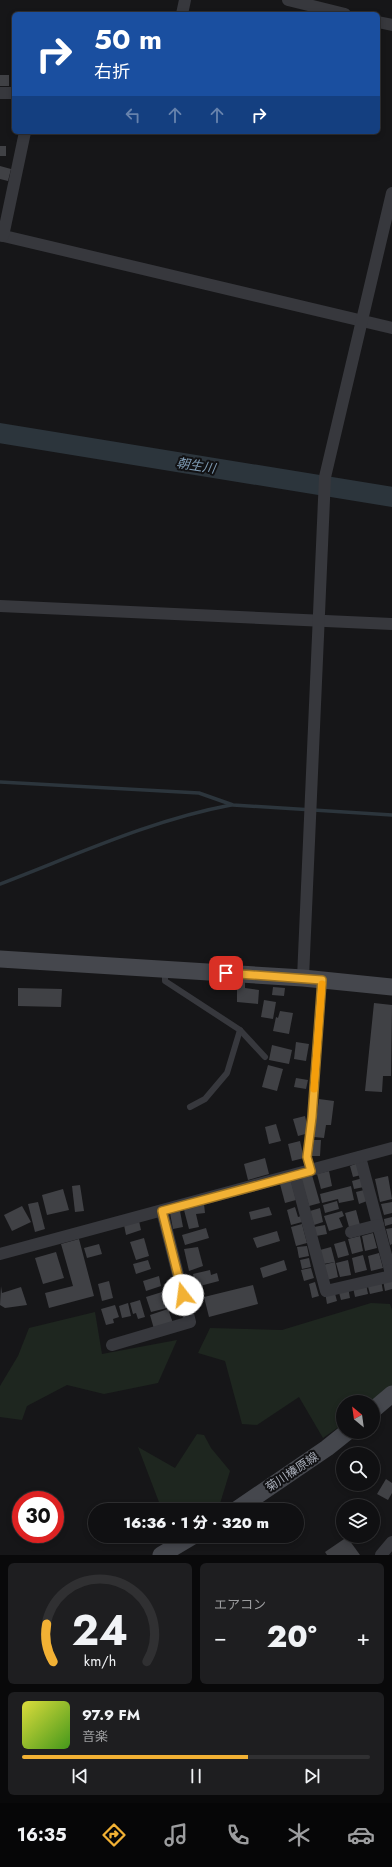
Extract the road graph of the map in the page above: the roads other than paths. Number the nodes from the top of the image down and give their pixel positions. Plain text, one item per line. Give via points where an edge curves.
1 (185, 0) edge
2 (288, 0) edge
3 (182, 12) edge
4 (337, 12) edge
5 (380, 22) edge
6 (392, 25) edge
7 (0, 93) edge
8 (12, 93) edge
9 (25, 134) edge
10 (392, 193) edge
11 (1, 236) edge
12 (361, 321) junction
13 (392, 328) edge
14 (0, 606) edge
15 (318, 621) junction
16 (392, 624) edge
17 (0, 960) edge
18 (165, 969) junction
19 (303, 978) junction
20 (322, 980) junction
21 (392, 987) edge
22 (240, 1030) junction
23 (265, 1056) dead end
24 (190, 1107) dead end
25 (392, 1148) edge
26 (360, 1157) junction
27 (311, 1171) junction
28 (295, 1175) junction
29 (162, 1211) junction
30 (378, 1225) junction
31 (351, 1232) dead end
32 (0, 1254) edge
33 (391, 1270) edge
34 (112, 1345) dead end
35 (392, 1394) edge
36 (380, 1404) edge
37 (338, 1439) edge
38 (246, 1503) edge
39 (392, 1542) edge
40 (181, 1543) edge
41 (161, 1555) edge
42 (381, 1555) edge

1 - 3 street
2 - 4 street
5 - 6 street
7 - 8 street
9 - 11 street
10 - 12 street
11 - 12 street
12 - 13 street
12 - 15 street via 325,477
14 - 15 street
15 - 16 street
15 - 19 street
17 - 18 street
18 - 19 street
18 - 22 lane via 164,981
19 - 20 street
20 - 21 street
20 - 27 lane via 307,1157
22 - 23 lane
22 - 24 lane via 227,1073 205,1099
25 - 26 street
26 - 27 street
26 - 30 street
27 - 28 street
28 - 29 street
28 - 33 street via 326,1291 391,1276
29 - 32 street
29 - 34 street via 190,1322
30 - 31 street
30 - 33 street
35 - 36 street
37 - 38 street, 菊川榛原線
39 - 42 street
40 - 41 street

